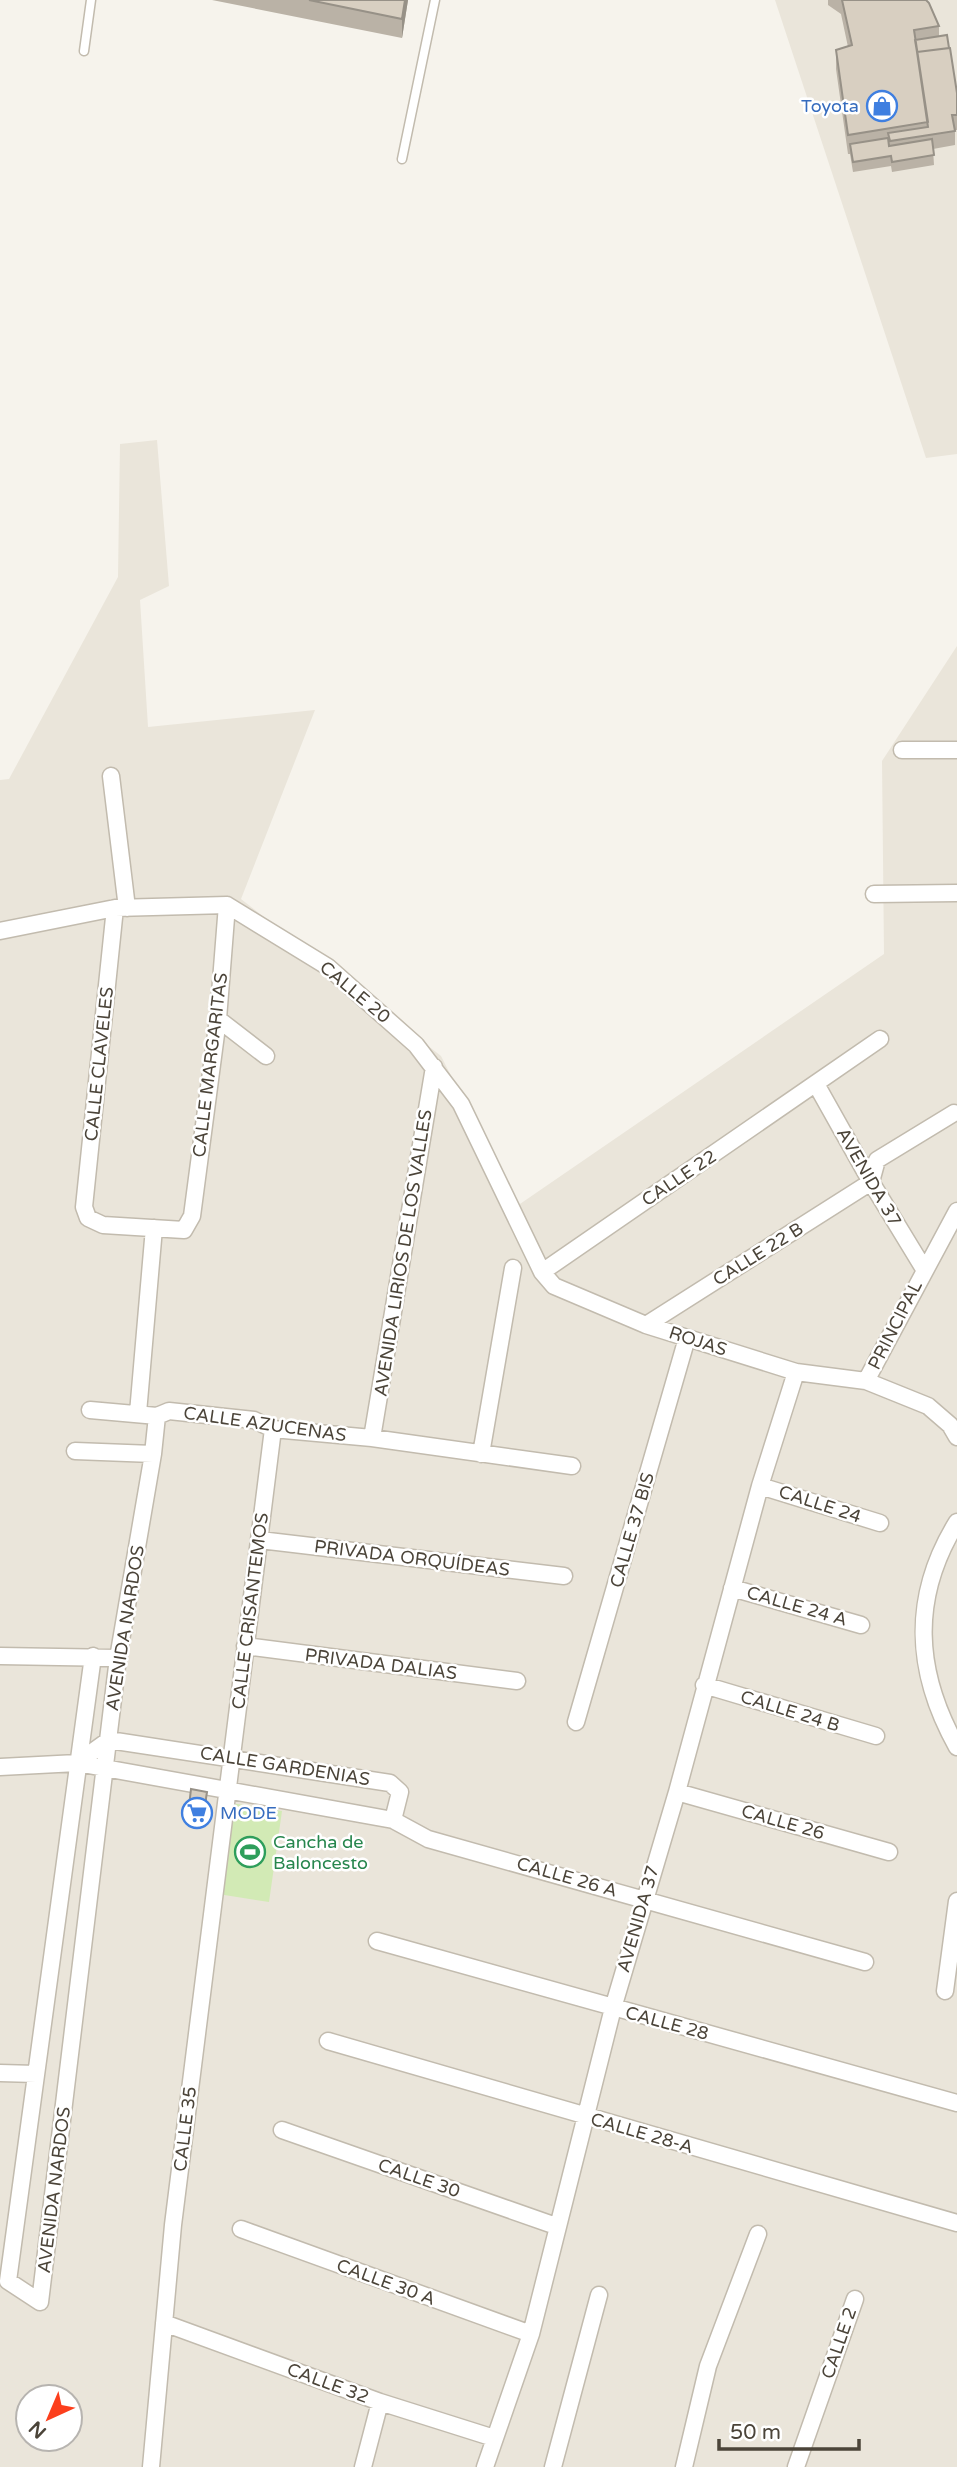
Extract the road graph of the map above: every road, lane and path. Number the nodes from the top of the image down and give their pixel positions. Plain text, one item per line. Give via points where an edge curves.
1 (91, 0) edge
2 (435, 0) edge
3 (84, 51) dead end
4 (402, 159) dead end
5 (902, 750) dead end
6 (957, 750) edge
7 (111, 776) dead end
8 (957, 893) edge
9 (874, 894) dead end
10 (227, 905) junction
11 (121, 908) junction
12 (0, 931) edge
13 (218, 1019) junction
14 (880, 1040) dead end
15 (266, 1056) dead end
16 (434, 1068) junction
17 (816, 1084) junction
18 (954, 1113) dead end
19 (871, 1182) junction
20 (957, 1210) edge
21 (154, 1228) junction
22 (513, 1268) dead end
23 (924, 1269) junction
24 (542, 1272) junction
25 (646, 1325) junction
26 (687, 1338) junction
27 (796, 1372) junction
28 (866, 1381) junction
29 (90, 1410) dead end
30 (138, 1413) junction
31 (157, 1416) junction
32 (273, 1429) junction
33 (957, 1437) edge
34 (372, 1438) junction
35 (75, 1451) dead end
36 (153, 1454) junction
37 (481, 1454) junction
38 (572, 1466) dead end
39 (760, 1486) junction
40 (957, 1522) edge
41 (880, 1523) dead end
42 (260, 1540) junction
43 (564, 1576) dead end
44 (732, 1588) junction
45 (861, 1625) dead end
46 (245, 1646) junction
47 (0, 1656) edge
48 (93, 1656) junction
49 (118, 1658) junction
50 (517, 1681) dead end
51 (704, 1685) junction
52 (576, 1722) dead end
53 (876, 1736) dead end
54 (110, 1740) junction
55 (957, 1747) edge
56 (232, 1757) junction
57 (77, 1763) junction
58 (0, 1767) edge
59 (106, 1770) junction
60 (227, 1792) junction
61 (677, 1792) junction
62 (393, 1820) junction
63 (889, 1852) dead end
64 (644, 1899) junction
65 (957, 1901) edge
66 (377, 1941) dead end
67 (864, 1962) dead end
68 (945, 1990) dead end
69 (613, 2008) junction
70 (328, 2040) dead end
71 (0, 2073) edge
72 (36, 2074) junction
73 (957, 2103) edge
74 (583, 2116) junction
75 (282, 2130) dead end
76 (957, 2223) edge
77 (556, 2226) junction
78 (241, 2229) dead end
79 (758, 2234) dead end
80 (599, 2295) dead end
81 (855, 2299) dead end
82 (164, 2323) junction
83 (531, 2334) junction
84 (380, 2402) junction
85 (494, 2438) junction
86 (151, 2467) edge
87 (363, 2467) edge
88 (485, 2467) edge
89 (553, 2467) edge
90 (684, 2467) edge
91 (796, 2467) edge

1 - 3 lane
2 - 4 lane
5 - 6 street
7 - 11 street, CALLE CLAVELES
8 - 9 street
10 - 11 street
10 - 13 street, CALLE MARGARITAS
10 - 16 street, CALLE 20 via 328,967 416,1045
11 - 12 street
11 - 21 street, CALLE CLAVELES via 84,1207 88,1218 103,1226
13 - 15 street
13 - 21 street, CALLE MARGARITAS via 190,1224 184,1230
14 - 17 street
16 - 24 street, CALLE 20 via 461,1104
16 - 34 street, AVENIDA LIRIOS DE LOS VALLES
17 - 19 street, AVENIDA 37
17 - 24 street, CALLE 22
18 - 19 street via 877,1160
19 - 23 street, AVENIDA 37
19 - 25 street, CALLE 22 B
20 - 23 street
21 - 30 street
22 - 37 street
23 - 28 street, PRINCIPAL
24 - 25 street, ROJAS via 554,1286
25 - 26 street, ROJAS
26 - 27 street, ROJAS
26 - 52 street, CALLE 37 BIS
27 - 28 street, ROJAS
27 - 39 street, AVENIDA 37
28 - 33 street via 928,1406
29 - 30 street, CALLE AZUCENAS
30 - 31 street, CALLE AZUCENAS
31 - 32 street, CALLE AZUCENAS via 169,1412 254,1420
31 - 36 street, AVENIDA NARDOS
32 - 34 street, CALLE AZUCENAS
32 - 42 street, CALLE CRISANTEMOS
34 - 37 street, CALLE AZUCENAS
35 - 36 street
36 - 49 street, AVENIDA NARDOS
37 - 38 street, CALLE AZUCENAS
39 - 41 street, CALLE 24
39 - 44 street, AVENIDA 37
40 - 55 street via 938,1558 922,1633 925,1670 938,1714
42 - 43 street, PRIVADA ORQUÍDEAS
42 - 46 street, CALLE CRISANTEMOS
44 - 45 street, CALLE 24 A
44 - 51 street, AVENIDA 37
46 - 50 street, PRIVADA DALIAS
46 - 56 street, CALLE CRISANTEMOS
47 - 48 street
48 - 49 street
48 - 57 street, AVENIDA NARDOS
49 - 54 street, AVENIDA NARDOS
51 - 53 street, CALLE 24 B
51 - 61 street, AVENIDA 37
54 - 56 street, CALLE GARDENIAS
54 - 57 street
54 - 59 street, AVENIDA NARDOS
56 - 60 street, CALLE CRISANTEMOS
56 - 62 street, CALLE GARDENIAS via 390,1783 400,1792
57 - 58 street, CALLE GARDENIAS
57 - 59 street, CALLE GARDENIAS
57 - 72 street, AVENIDA NARDOS
59 - 60 street, CALLE GARDENIAS
59 - 72 street, AVENIDA NARDOS via 40,2302 8,2281
60 - 62 street, CALLE GARDENIAS
60 - 82 street, CALLE 35
61 - 63 street, CALLE 26
61 - 64 street, AVENIDA 37
62 - 64 street, CALLE 26 A via 428,1839
64 - 67 street, CALLE 26 A
64 - 69 street, AVENIDA 37
65 - 68 street
66 - 69 street, CALLE 28
69 - 73 street, CALLE 28
69 - 74 street, AVENIDA 37
70 - 74 street, CALLE 28-A
71 - 72 street
74 - 76 street, CALLE 28-A
74 - 77 street, AVENIDA 37
75 - 77 street, CALLE 30
77 - 83 street, AVENIDA 37
78 - 83 street, CALLE 30 A
79 - 90 street via 708,2366
80 - 89 street
81 - 91 street, CALLE 2
82 - 84 street, CALLE 32
82 - 86 street, CALLE 35
83 - 85 street, AVENIDA 37
84 - 85 street, CALLE 32
84 - 87 street
85 - 88 street, AVENIDA 37

